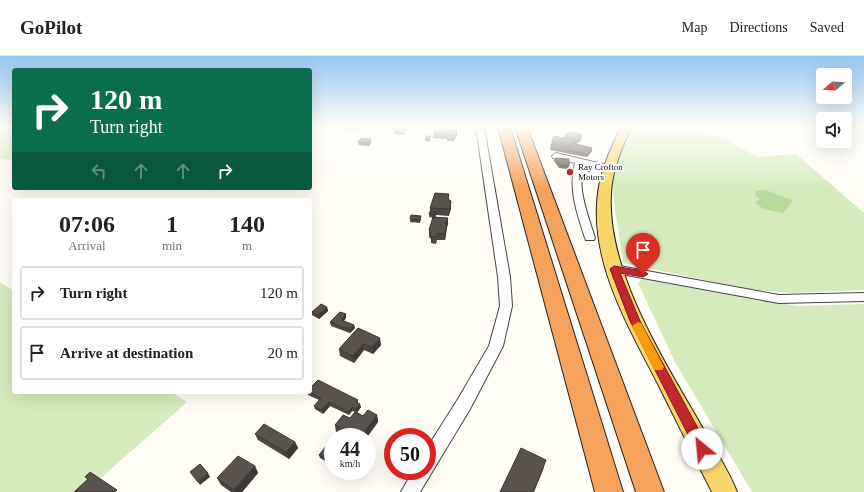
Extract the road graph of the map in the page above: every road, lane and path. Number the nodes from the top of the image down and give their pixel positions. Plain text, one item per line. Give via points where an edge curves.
1 (483, 147) edge
2 (510, 147) edge
3 (528, 147) edge
4 (615, 147) edge
5 (556, 156) dead end
6 (580, 161) junction
7 (608, 168) junction
8 (590, 238) dead end
9 (614, 269) junction
10 (864, 297) edge
11 (436, 449) edge
12 (417, 480) edge
13 (410, 492) edge
14 (609, 492) edge
15 (650, 492) edge
16 (725, 492) edge

1 - 11 street via 504,277 506,306 496,346
2 - 14 highway
3 - 15 highway
4 - 7 main road
5 - 6 street
6 - 7 street
6 - 8 street via 576,170 577,182
7 - 9 main road via 603,199 604,224
9 - 10 street via 779,299
9 - 16 main road via 635,321
12 - 13 street

